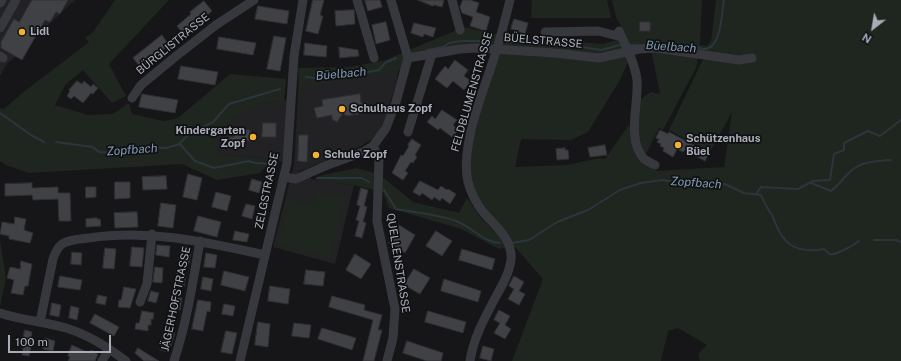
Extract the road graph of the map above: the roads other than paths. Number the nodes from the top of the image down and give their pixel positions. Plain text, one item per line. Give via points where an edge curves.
1 (2, 0) edge
2 (16, 0) edge
3 (254, 0) edge
4 (303, 0) edge
5 (357, 0) edge
6 (391, 0) edge
7 (452, 0) edge
8 (510, 0) edge
9 (0, 4) edge
10 (0, 28) edge
11 (460, 30) dead end
12 (545, 32) dead end
13 (496, 49) junction
14 (628, 51) junction
15 (432, 54) junction
16 (374, 58) dead end
17 (408, 58) junction
18 (752, 58) dead end
19 (132, 98) dead end
20 (408, 132) dead end
21 (373, 146) junction
22 (654, 166) dead end
23 (284, 177) junction
24 (152, 234) junction
25 (200, 241) junction
26 (265, 255) junction
27 (140, 302) dead end
28 (0, 313) edge
29 (40, 322) junction
30 (109, 349) junction
31 (102, 361) edge
32 (126, 361) edge
33 (174, 361) edge
34 (240, 361) edge
35 (387, 361) edge
36 (470, 361) edge

1 - 9 street
2 - 10 street
3 - 19 street, BÜRGLISTRASSE via 175,57 141,85
4 - 23 street, ZELGSTRASSE via 294,56
5 - 16 street
6 - 17 street
7 - 11 street
8 - 13 street, FELDBLUMENSTRASSE
12 - 14 street via 598,31 620,34
13 - 14 street, BÜELSTRASSE via 599,58
13 - 15 street, BÜELSTRASSE via 460,49
13 - 36 street, FELDBLUMENSTRASSE via 467,150 466,169 468,183 477,203 509,244 511,260 505,279 475,341
14 - 18 street, BÜELSTRASSE via 656,48 739,60
14 - 22 street via 637,80 634,131 644,158
15 - 17 street, BÜELSTRASSE
15 - 20 street
17 - 21 street via 386,128
21 - 23 street via 296,179
21 - 35 street, QUELLENSTRASSE via 379,159 377,221 395,309 393,338
23 - 26 street, ZELGSTRASSE
24 - 25 street
24 - 27 street via 147,284
24 - 29 street via 108,235 63,243 56,249 52,259
25 - 26 street
25 - 33 street, JÄGERHOFSTRASSE via 189,302
26 - 34 street, ZELGSTRASSE
28 - 29 street
29 - 30 street via 80,333
30 - 31 street
30 - 32 street

